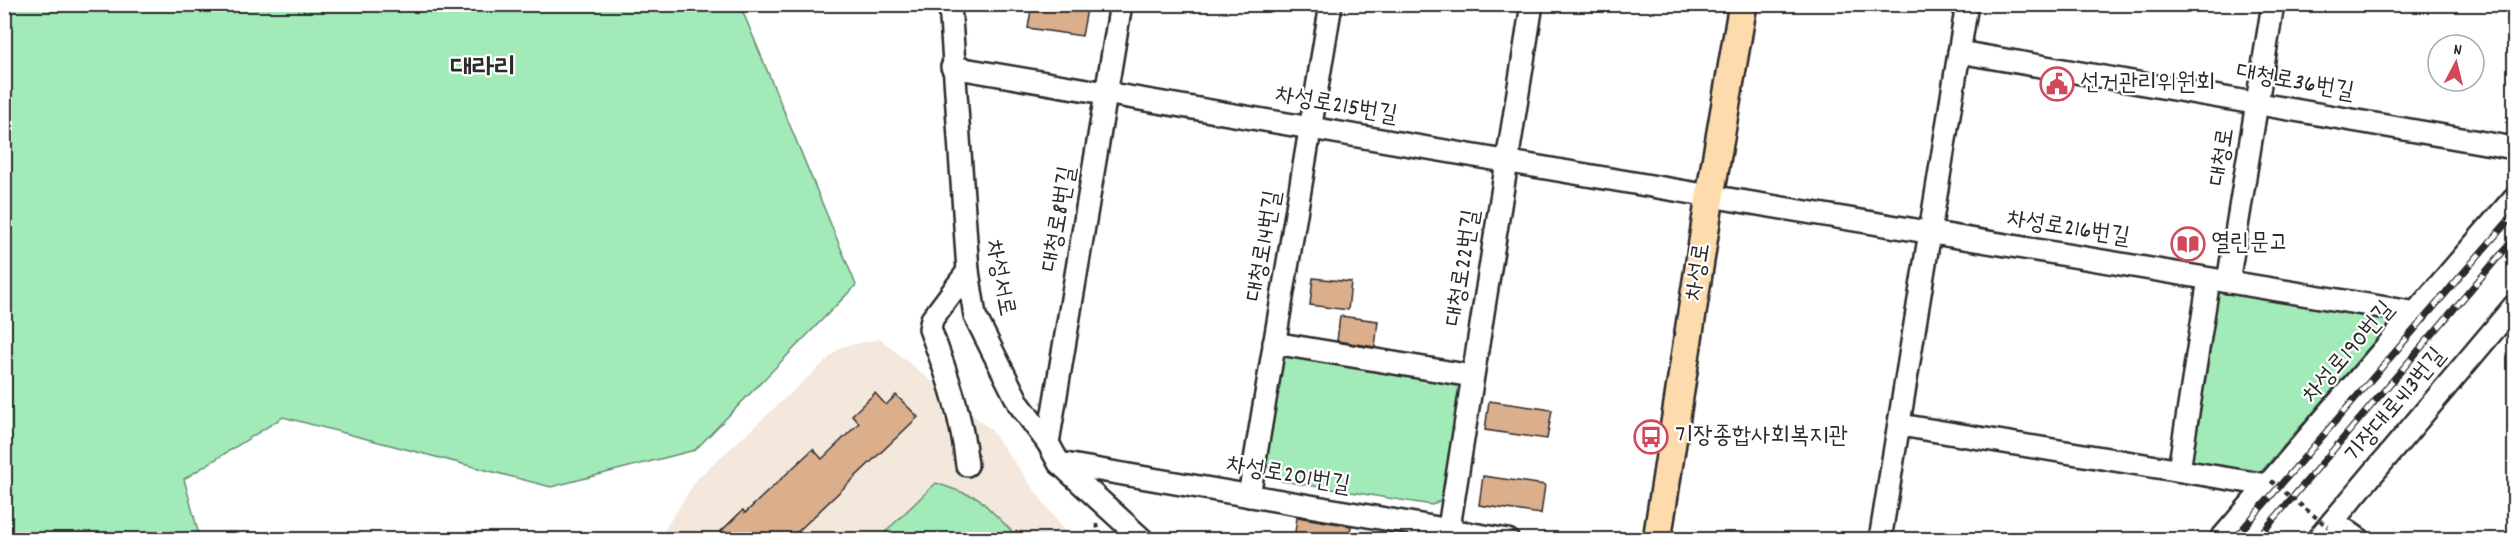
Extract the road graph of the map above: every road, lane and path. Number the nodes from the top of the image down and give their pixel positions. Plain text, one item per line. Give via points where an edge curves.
1 (950, 4) edge
2 (1121, 4) edge
3 (1331, 4) edge
4 (1532, 4) edge
5 (1743, 4) edge
6 (1967, 4) edge
7 (2273, 4) edge
8 (1959, 52) junction
9 (952, 67) junction
10 (1107, 93) junction
11 (2258, 102) junction
12 (1311, 128) junction
13 (2514, 148) edge
14 (1506, 161) junction
15 (1710, 196) junction
16 (2514, 198) edge
17 (1931, 233) junction
18 (968, 271) junction
19 (2219, 280) junction
20 (2514, 306) edge
21 (2417, 313) junction
22 (1274, 343) junction
23 (1472, 376) junction
24 (1900, 425) junction
25 (1048, 442) junction
26 (1059, 463) junction
27 (967, 465) dead end
28 (2180, 470) junction
29 (2269, 483) junction
30 (1250, 496) junction
31 (2326, 529) edge
32 (1448, 535) edge
33 (1143, 540) edge
34 (1508, 540) edge
35 (1657, 540) edge
36 (1880, 540) edge
37 (2220, 540) edge
38 (2360, 540) edge

1 - 9 street, 차성서로
2 - 10 street, 대청로8번길
3 - 12 street, 대청로14번길
4 - 14 street, 대청로22번길
5 - 15 main road, 차성로
6 - 8 street
7 - 11 street, 대청로
8 - 11 street, 대청로36번길
8 - 17 street
9 - 10 street, 차성로215번길
9 - 18 street, 차성서로
10 - 12 street, 차성로215번길
10 - 25 street, 대청로8번길
11 - 13 street, 대청로36번길
11 - 19 street, 대청로
12 - 14 street, 차성로215번길
12 - 22 street, 대청로14번길
14 - 15 street, 차성로215번길
14 - 23 street, 대청로22번길
15 - 17 street, 차성로216번길
15 - 35 main road, 차성로
16 - 21 street, 차성로190번길
17 - 19 street, 차성로216번길
17 - 24 street
18 - 25 street, 차성서로 via 975,316 1019,404
18 - 27 street via 932,319 930,329 963,426
19 - 21 street, 차성로216번길
19 - 28 street, 대청로
20 - 31 street, 기장대로413번길
21 - 29 street, 차성로190번길
22 - 23 street
22 - 30 street, 대청로14번길
23 - 32 street, 대청로22번길
24 - 28 street
24 - 36 street
25 - 26 street, 차성서로
26 - 30 street, 차성로201번길
26 - 33 street, 차성서로
28 - 29 street
29 - 31 path, bridge
29 - 37 street, 차성로190번길
30 - 32 street, 차성로201번길
31 - 38 street
32 - 34 street, 차성로201번길

